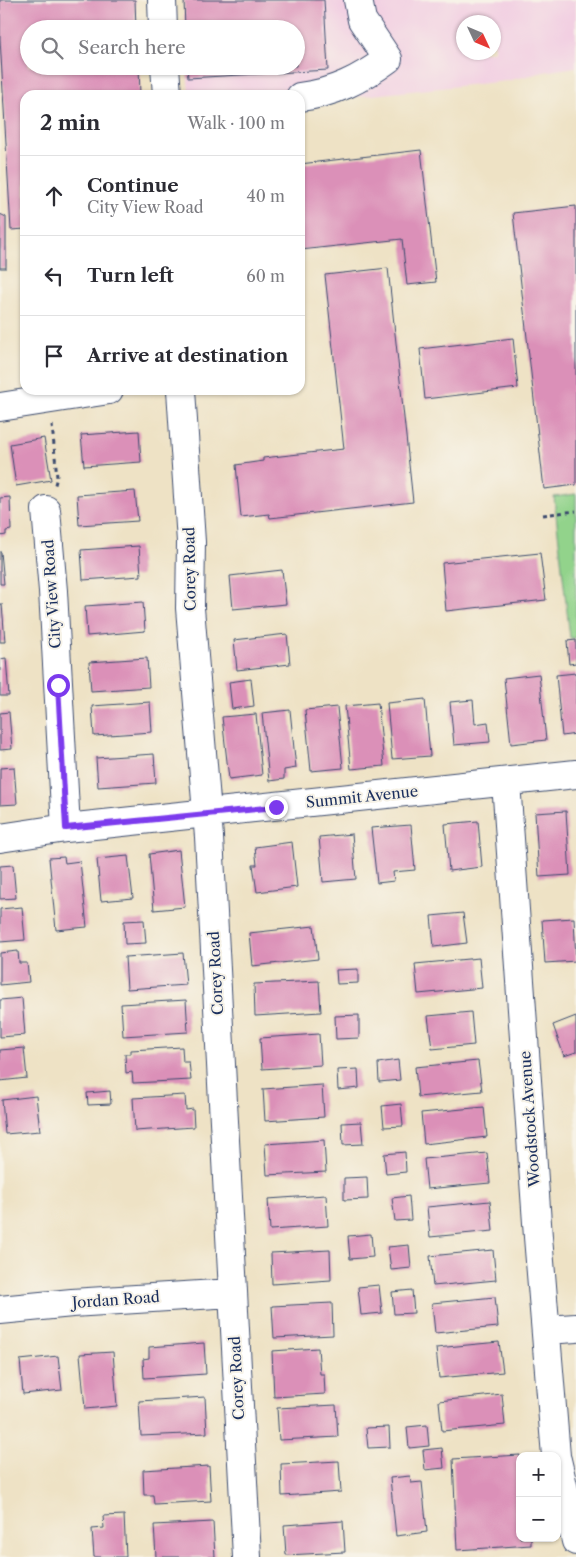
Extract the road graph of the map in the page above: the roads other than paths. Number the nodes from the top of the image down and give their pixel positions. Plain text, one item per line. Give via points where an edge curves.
1 (162, 0) edge
2 (358, 0) edge
3 (163, 20) edge
4 (166, 75) edge
5 (167, 90) edge
6 (305, 96) edge
7 (76, 395) edge
8 (181, 395) edge
9 (0, 407) edge
10 (46, 510) road end
11 (576, 774) edge
12 (506, 782) junction
13 (207, 814) junction
14 (66, 828) junction
15 (0, 838) edge
16 (232, 1293) junction
17 (0, 1310) edge
18 (576, 1328) edge
19 (546, 1330) junction
20 (556, 1452) edge
21 (561, 1477) edge
22 (576, 1541) edge
23 (247, 1557) edge

1 - 3 street
2 - 6 street via 362,20 388,59 341,87
4 - 5 street
7 - 9 street
8 - 13 street, Corey Road via 191,542 190,608
10 - 14 street, City View Road
11 - 12 street, Summit Avenue
12 - 13 street, Summit Avenue
12 - 19 street, Woodstock Avenue
13 - 14 street, Summit Avenue
13 - 16 street, Corey Road
14 - 15 street, Summit Avenue
16 - 17 street, Jordan Road
16 - 23 street, Corey Road
18 - 19 street
19 - 20 street, Woodstock Avenue
21 - 22 street

